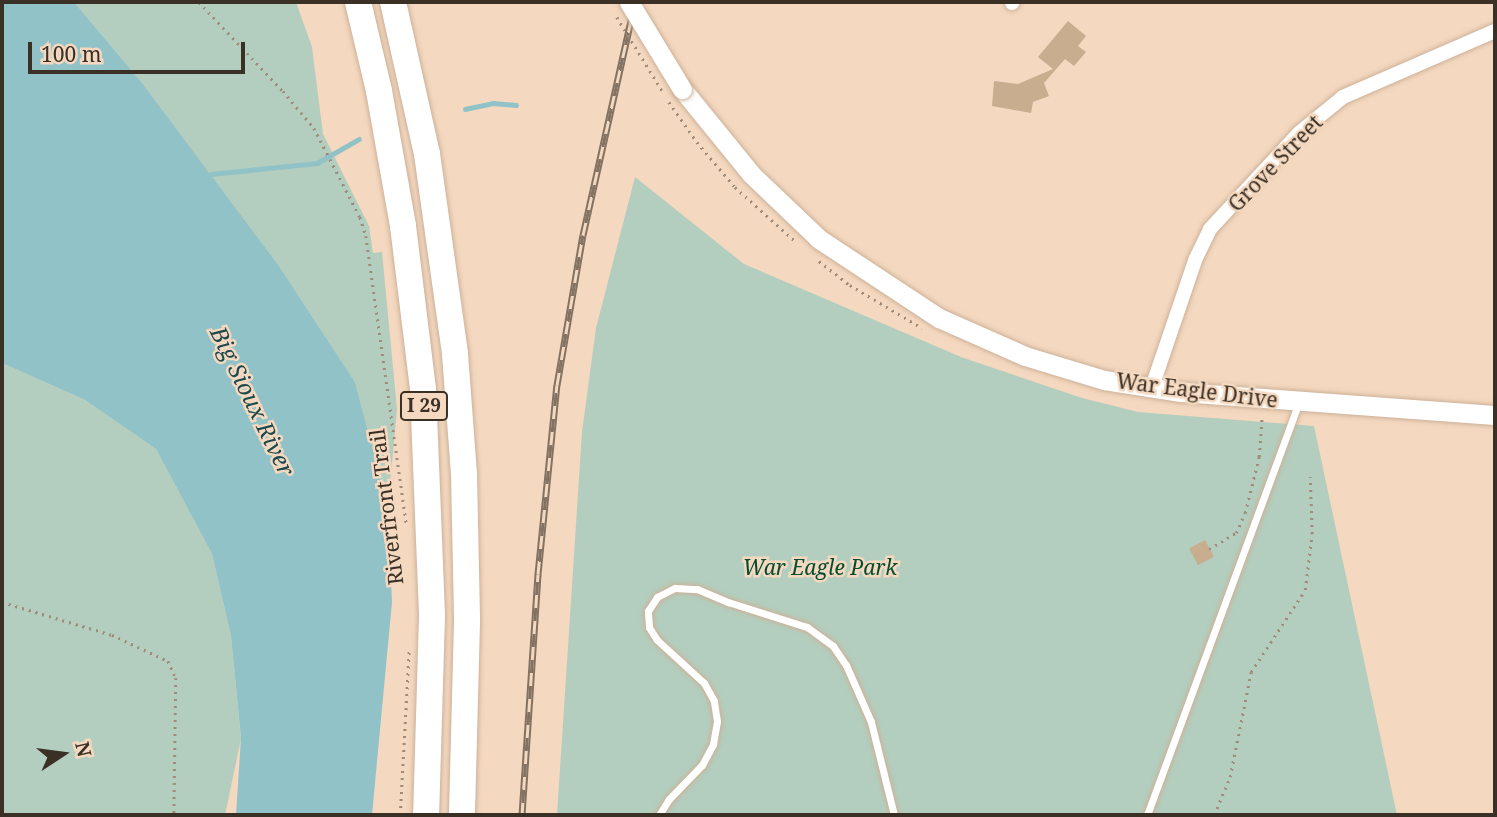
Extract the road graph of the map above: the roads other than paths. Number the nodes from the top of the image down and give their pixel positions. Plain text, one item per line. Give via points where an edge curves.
1 (358, 2) edge
2 (393, 2) edge
3 (621, 7) edge
4 (1495, 31) edge
5 (1152, 387) junction
6 (1299, 402) junction
7 (1495, 415) edge
8 (426, 815) edge
9 (462, 815) edge
10 (659, 815) edge
11 (894, 815) edge
12 (1147, 815) edge

1 - 8 highway, I 29 via 403,226 423,390 432,616
2 - 9 highway, I 29 via 427,154 455,354 467,609
3 - 5 main road, War Eagle Drive, bridge via 676,95 819,239 939,318 1026,356 1104,380
4 - 5 street, Grove Street via 1343,97 1299,133 1210,229
5 - 6 main road, War Eagle Drive
6 - 7 main road, War Eagle Drive
6 - 12 lane
10 - 11 lane via 702,765 718,721 704,683 649,627 648,611 657,597 675,588 697,589 807,627 833,646 870,722

